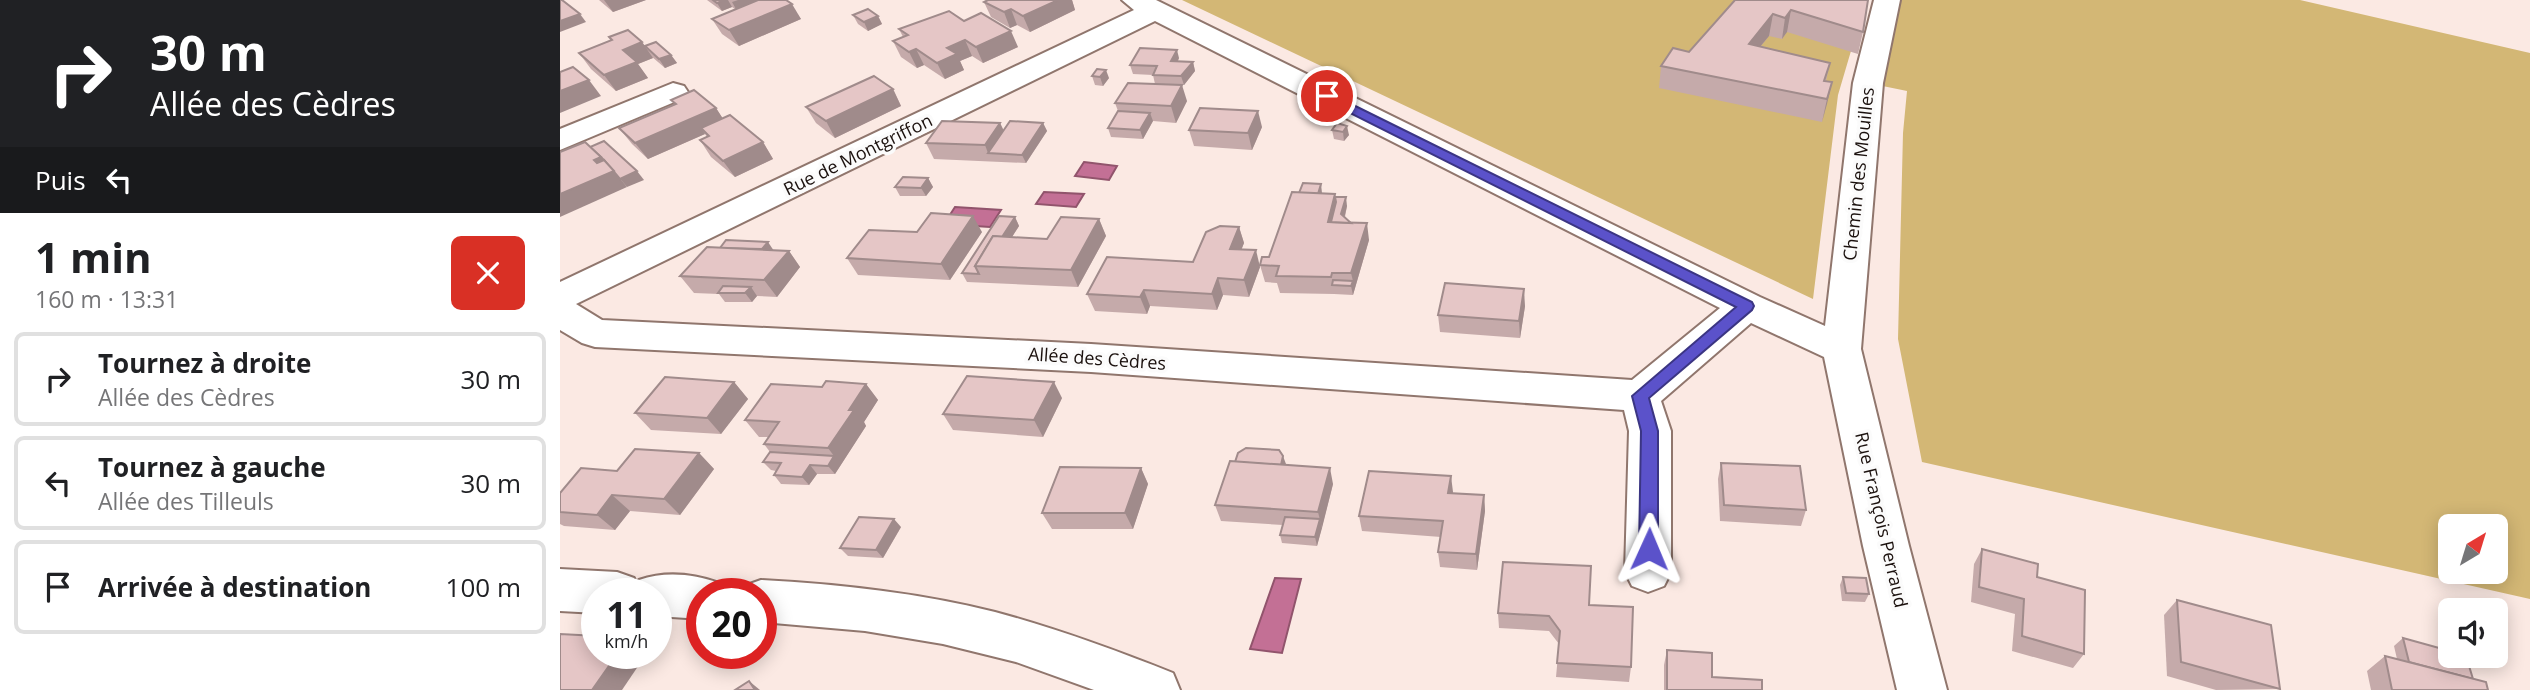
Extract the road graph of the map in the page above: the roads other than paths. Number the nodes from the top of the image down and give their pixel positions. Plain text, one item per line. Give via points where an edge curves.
1 (1887, 0) edge
2 (1145, 5) edge
3 (673, 92) dead end
4 (560, 140) edge
5 (560, 297) edge
6 (1747, 306) junction
7 (560, 312) edge
8 (1842, 349) junction
9 (1640, 396) junction
10 (1648, 572) dead end
11 (560, 590) edge
12 (581, 591) edge
13 (777, 603) edge
14 (1155, 690) edge
15 (1922, 690) edge

1 - 8 street, Chemin des Mouilles via 1868,83
2 - 5 street, Rue de Montgriffon
2 - 6 street
3 - 4 street
6 - 8 street
6 - 9 street
7 - 9 street, Allée des Cèdres via 595,333 1078,358
8 - 15 street, Rue François Perraud
9 - 10 street via 1650,431
11 - 12 street
13 - 14 street via 969,628 1065,656

